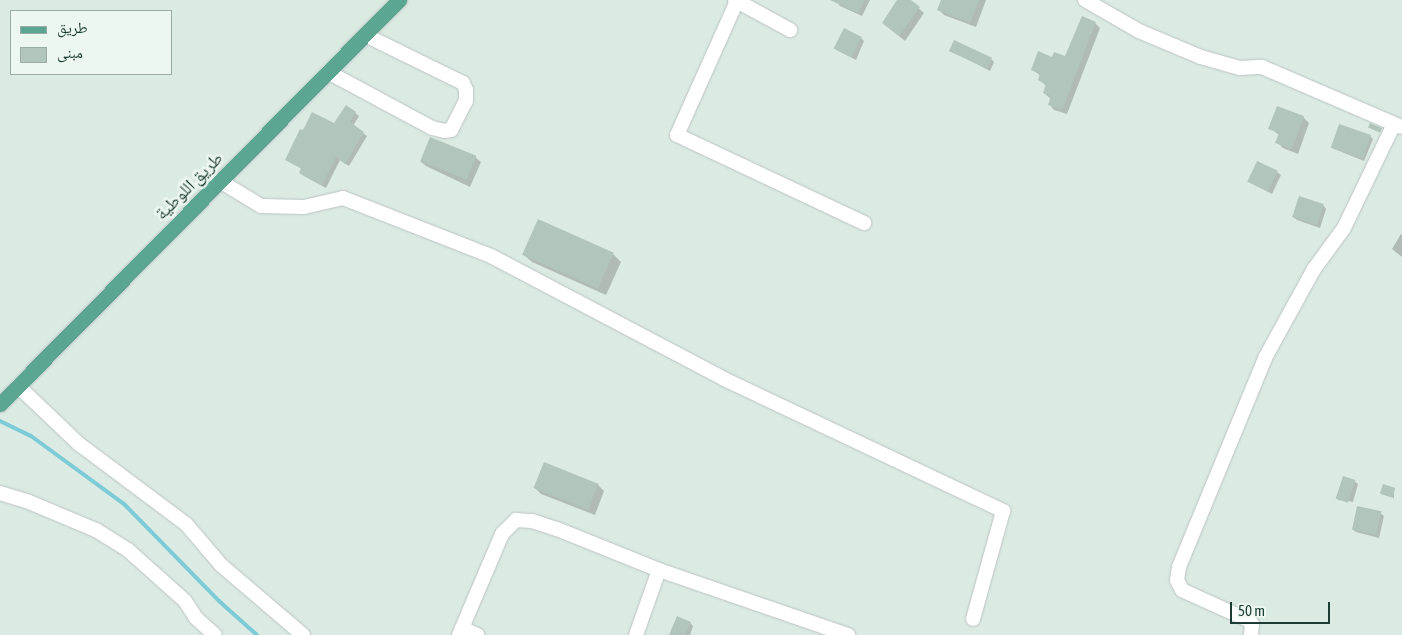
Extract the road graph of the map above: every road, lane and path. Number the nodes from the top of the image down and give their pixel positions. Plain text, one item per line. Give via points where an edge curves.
1 (399, 0) edge
2 (736, 0) edge
3 (1085, 0) edge
4 (790, 30) dead end
5 (364, 35) junction
6 (328, 72) junction
7 (1398, 126) edge
8 (220, 181) junction
9 (864, 223) dead end
10 (18, 386) junction
11 (3, 401) edge
12 (0, 493) edge
13 (659, 570) junction
14 (973, 619) dead end
15 (461, 632) edge
16 (215, 635) edge
17 (303, 635) edge
18 (477, 635) edge
19 (636, 635) edge
20 (848, 635) edge
21 (1251, 635) edge

1 - 5 main road, طريق اللوطية
2 - 4 street
2 - 9 street via 677,135
3 - 7 street via 1139,31 1201,57 1240,68 1262,67
5 - 6 main road, طريق اللوطية
5 - 6 street via 463,83 466,101 451,130 432,128
6 - 8 main road, طريق اللوطية
7 - 21 street via 1344,228 1314,268 1264,358 1179,568 1177,580 1182,590 1248,620 1252,624
8 - 10 main road, طريق اللوطية
8 - 14 street via 261,206 304,207 342,198 491,256 724,378 1003,511
10 - 11 main road, طريق اللوطية
10 - 17 street via 79,444 186,524 221,565
12 - 16 street via 96,530 128,550 172,588 196,618
13 - 15 street via 532,521 516,520 502,534
13 - 19 street
13 - 20 street
15 - 18 street

